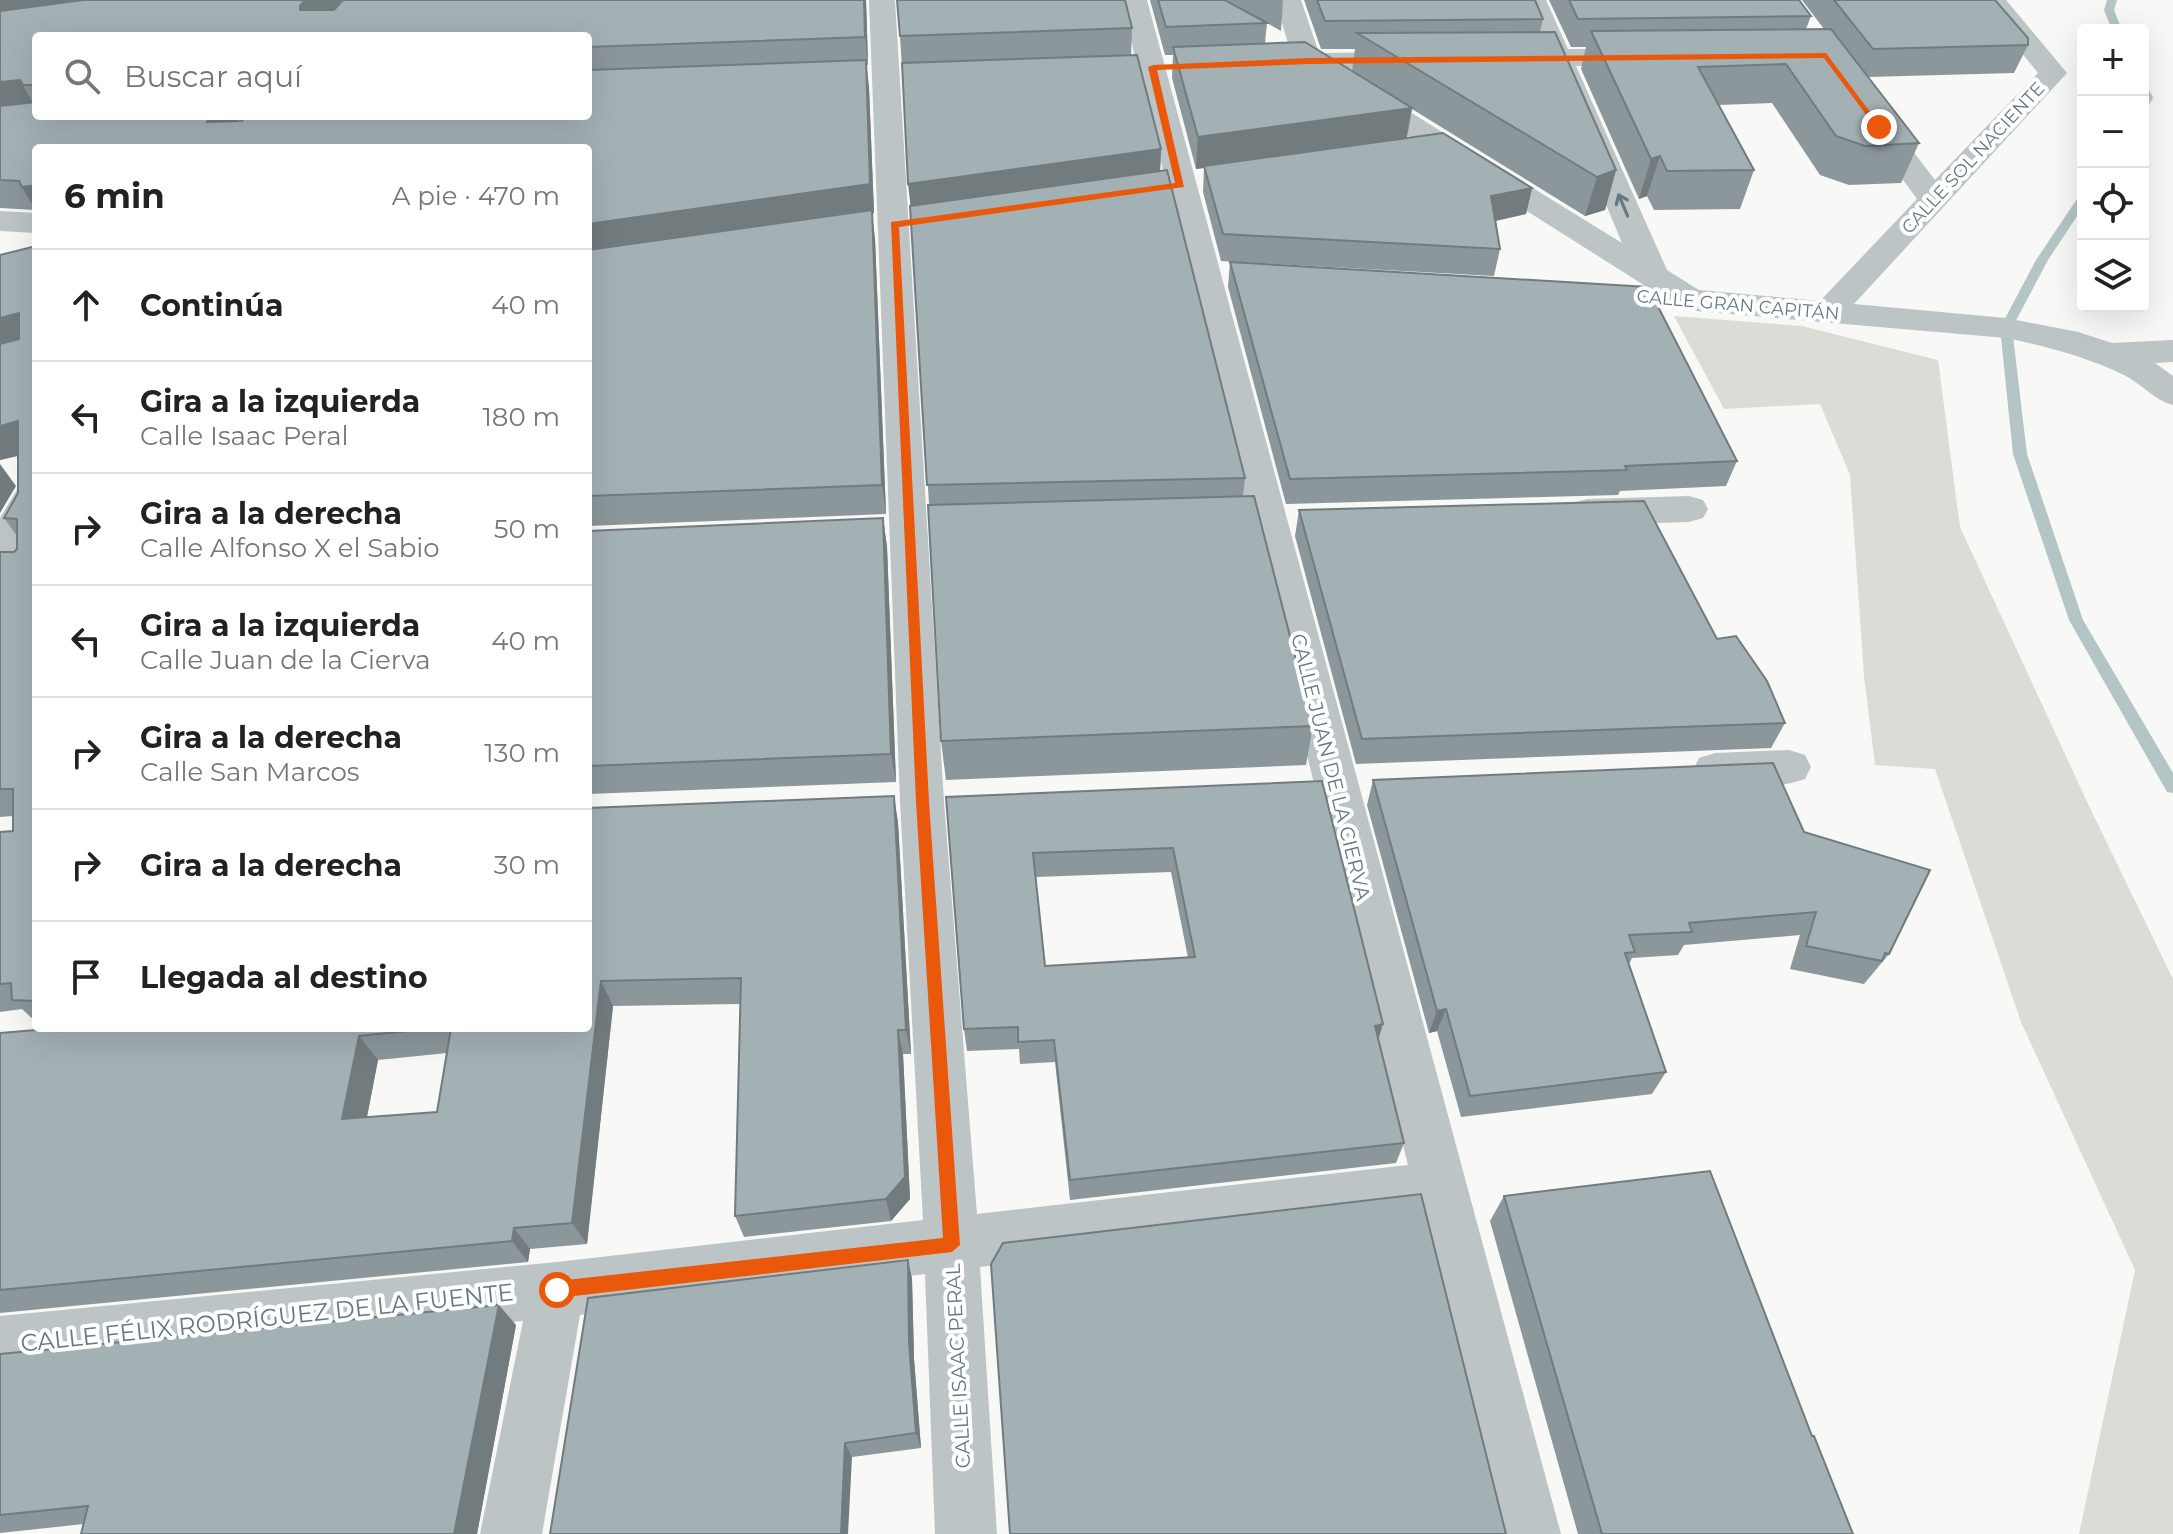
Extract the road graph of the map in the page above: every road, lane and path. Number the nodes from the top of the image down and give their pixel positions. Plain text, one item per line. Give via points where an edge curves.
1 (882, 0) edge
2 (1134, 0) edge
3 (1288, 0) edge
4 (1533, 0) edge
5 (1992, 0) edge
6 (1268, 38) edge
7 (1669, 57) edge
8 (1559, 58) junction
9 (1434, 59) edge
10 (1481, 59) edge
11 (1308, 61) junction
12 (1246, 64) edge
13 (1853, 91) edge
14 (1442, 146) junction
15 (1396, 153) edge
16 (1933, 200) junction
17 (0, 221) edge
18 (32, 223) edge
19 (1653, 276) junction
20 (1564, 292) edge
21 (1690, 299) junction
22 (1828, 312) junction
23 (2173, 351) edge
24 (2109, 354) junction
25 (2173, 394) edge
26 (27, 475) edge
27 (1689, 509) dead end
28 (1549, 514) edge
29 (0, 551) edge
30 (32, 564) edge
31 (0, 565) edge
32 (1789, 767) dead end
33 (1675, 772) edge
34 (1381, 783) edge
35 (1319, 786) junction
36 (938, 801) junction
37 (875, 804) edge
38 (1440, 1187) junction
39 (952, 1245) junction
40 (557, 1290) junction
41 (0, 1344) edge
42 (511, 1534) edge
43 (966, 1534) edge
44 (1530, 1534) edge

1 - 36 street, CALLE ISAAC PERAL via 910,531
2 - 35 street, CALLE JUAN DE LA CIERVA via 1183,185 1219,274
3 - 11 street
4 - 8 street
5 - 16 street, CALLE SOL NACIENTE via 2053,73
6 - 11 street
7 - 8 street
8 - 10 street
19 -> 8 street
9 - 11 street
11 - 12 street
11 - 14 street
13 - 16 street
14 - 15 street
14 - 19 street
16 - 22 street, CALLE SOL NACIENTE
17 - 18 street
19 - 21 street
20 - 21 street, CALLE GRAN CAPITÁN
21 - 22 street, CALLE GRAN CAPITÁN
22 - 24 street, CALLE GRAN CAPITÁN via 2006,328
23 - 24 street, CALLE GRAN CAPITÁN
24 - 25 street via 2146,372
26 - 29 street
27 - 28 street
30 - 31 street
32 - 33 street
34 - 35 street
35 - 38 street, CALLE JUAN DE LA CIERVA
36 - 37 street
36 - 39 street, CALLE ISAAC PERAL
38 - 39 street, CALLE FÉLIX RODRÍGUEZ DE LA FUENTE
38 - 44 street, CALLE JUAN DE LA CIERVA
39 - 40 street, CALLE FÉLIX RODRÍGUEZ DE LA FUENTE
39 - 43 street, CALLE ISAAC PERAL
40 - 41 street, CALLE FÉLIX RODRÍGUEZ DE LA FUENTE
40 - 42 street

